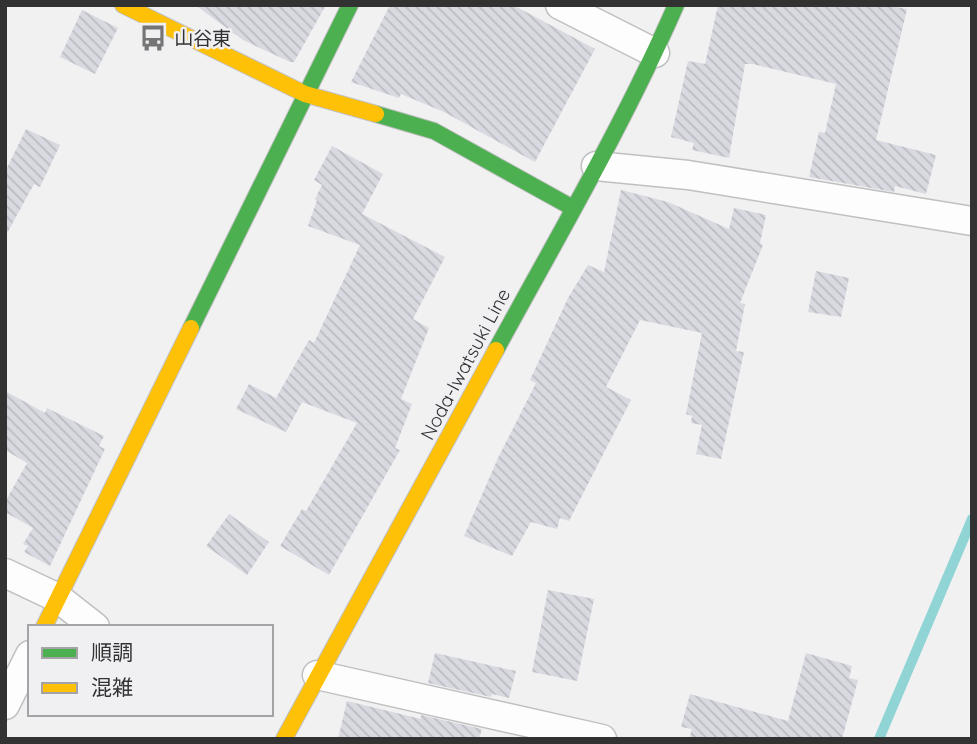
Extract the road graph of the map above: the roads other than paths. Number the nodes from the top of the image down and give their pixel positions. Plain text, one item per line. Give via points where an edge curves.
1 (123, 5) edge
2 (350, 5) edge
3 (559, 5) edge
4 (676, 5) edge
5 (655, 53) junction
6 (305, 94) junction
7 (596, 166) junction
8 (573, 208) junction
9 (972, 221) edge
10 (5, 573) edge
11 (58, 598) junction
12 (45, 625) edge
13 (92, 625) edge
14 (28, 659) edge
15 (317, 675) junction
16 (5, 705) edge
17 (282, 725) edge
18 (602, 739) edge

1 - 6 street
2 - 6 street
3 - 5 street
4 - 5 street, Noda-Iwatsuki Line
5 - 7 street, Noda-Iwatsuki Line
6 - 8 street via 434,131
6 - 11 street
7 - 8 street, Noda-Iwatsuki Line
7 - 9 street via 688,175
8 - 15 street, Noda-Iwatsuki Line
10 - 11 street
11 - 12 street
11 - 13 street
14 - 16 street
15 - 17 street, Noda-Iwatsuki Line
15 - 18 street

